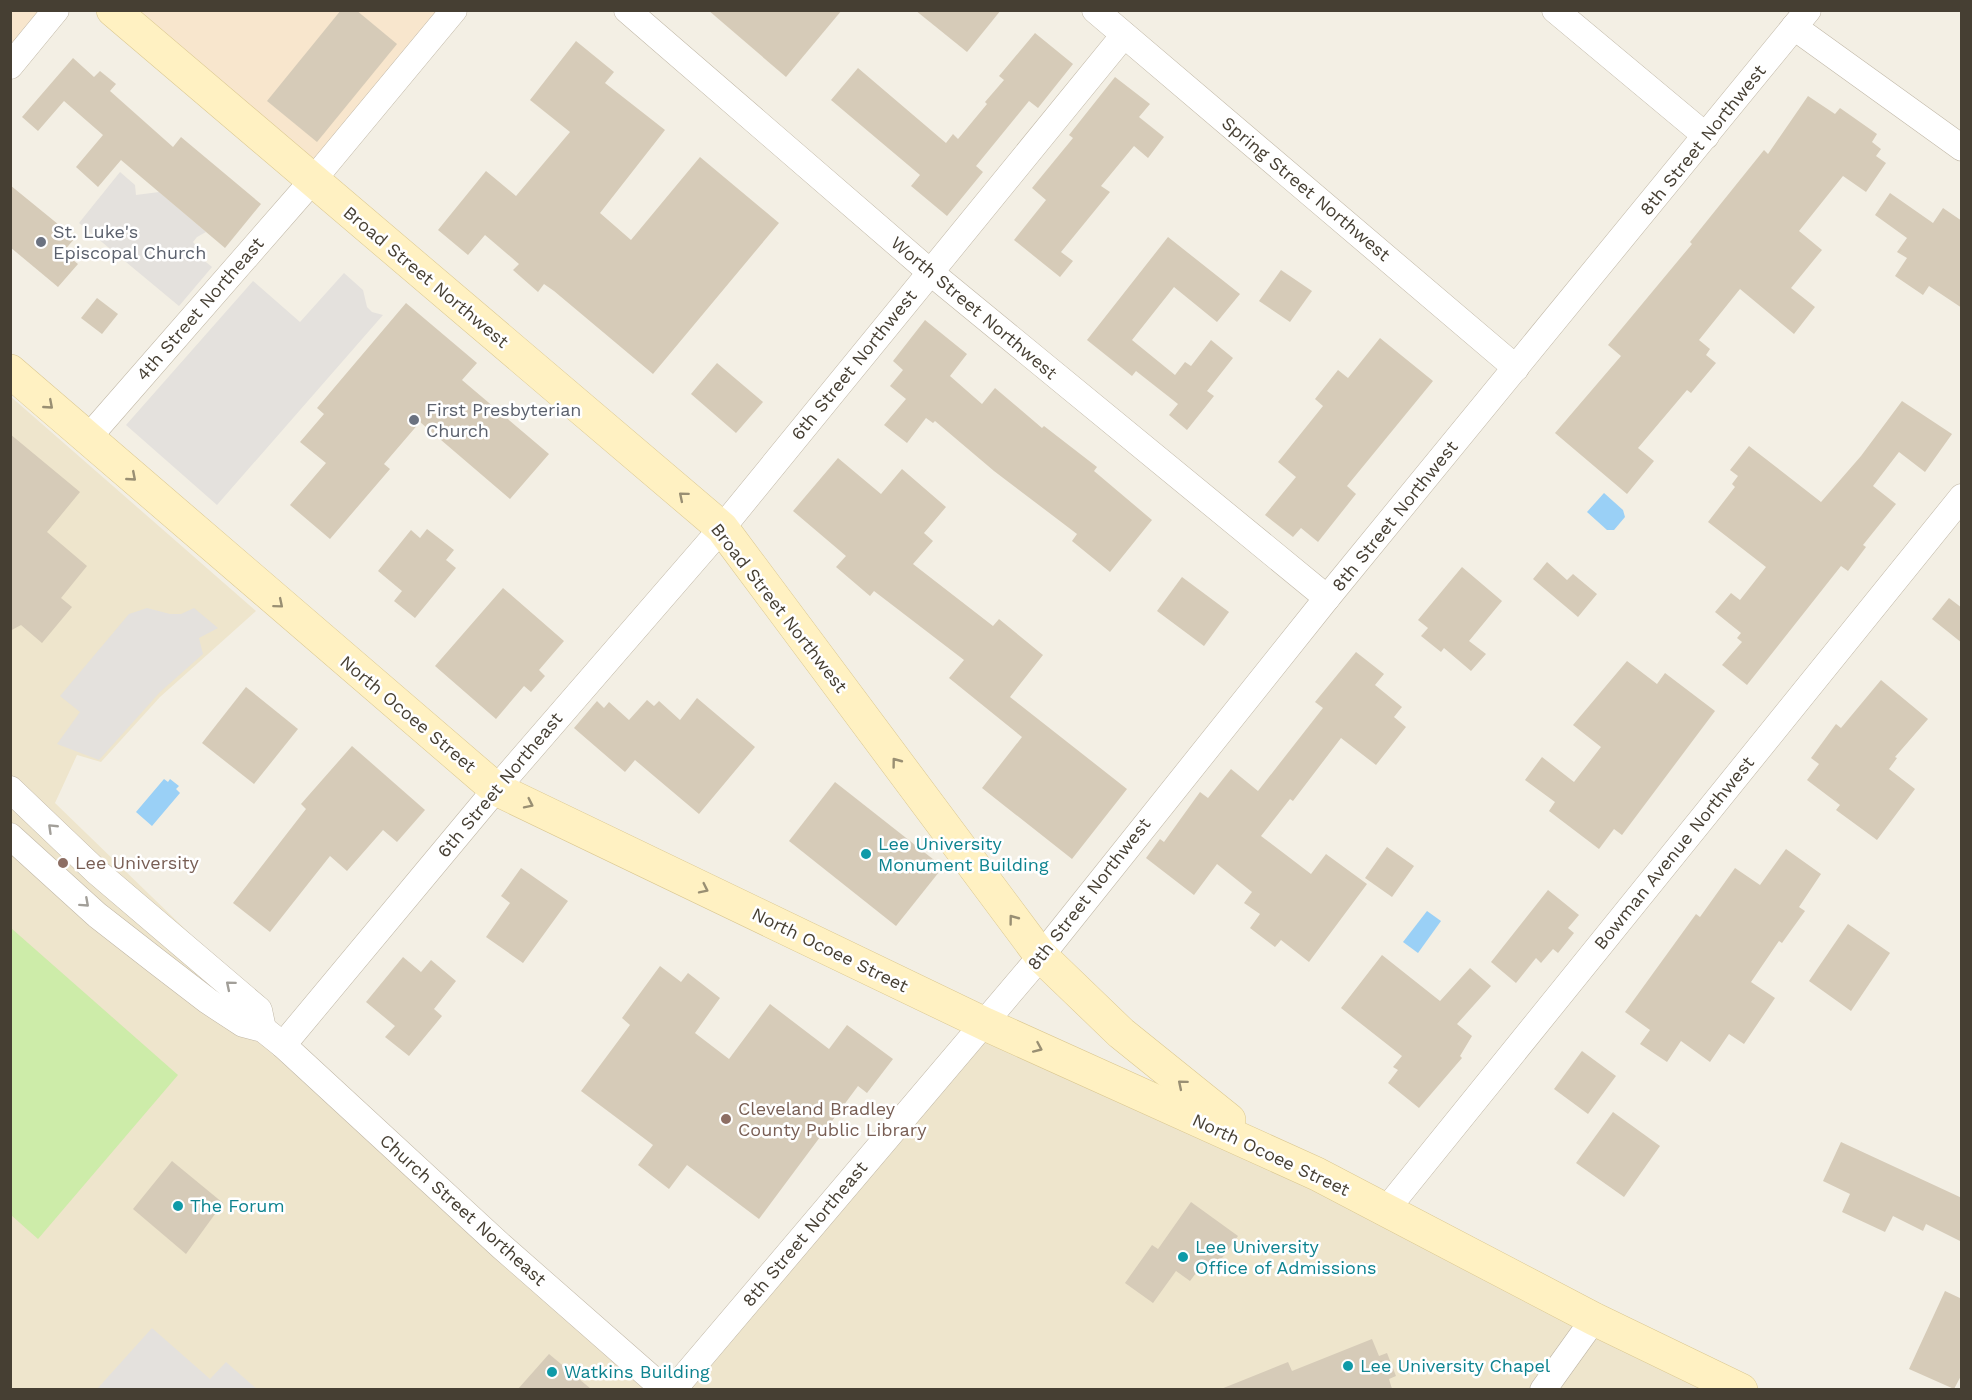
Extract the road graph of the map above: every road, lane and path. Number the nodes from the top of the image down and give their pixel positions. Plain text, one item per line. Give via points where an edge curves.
1 (56, 10) edge
2 (113, 10) edge
3 (454, 10) edge
4 (627, 10) edge
5 (1554, 10) edge
6 (1801, 19) edge
7 (1111, 20) edge
8 (10, 66) edge
9 (1706, 136) junction
10 (1962, 148) edge
11 (313, 180) junction
12 (930, 272) junction
13 (1516, 368) junction
14 (10, 371) edge
15 (87, 439) junction
16 (1962, 497) edge
17 (722, 528) junction
18 (1327, 598) junction
19 (10, 789) edge
20 (496, 789) junction
21 (10, 836) edge
22 (1041, 956) junction
23 (985, 1024) junction
24 (273, 1037) junction
25 (1317, 1174) junction
26 (1386, 1210) junction
27 (1594, 1319) junction
28 (665, 1389) edge
29 (673, 1389) edge
30 (1543, 1389) edge
31 (1741, 1389) edge

1 - 8 street
2 - 11 main road, Broad Street Northwest
3 - 11 street, 4th Street Northeast
4 - 12 street, Worth Street Northwest
5 - 9 street
6 - 9 street, 8th Street Northwest
6 - 10 street
7 - 12 street, 6th Street Northwest
7 - 13 street, Spring Street Northwest
9 - 13 street, 8th Street Northwest
11 - 15 street, 4th Street Northeast
17 -> 11 main road, Broad Street Northwest
12 - 17 street, 6th Street Northwest
12 - 18 street, Worth Street Northwest
13 - 18 street, 8th Street Northwest
14 -> 15 main road, North Ocoee Street
15 -> 20 main road, North Ocoee Street
16 - 26 street, Bowman Avenue Northwest
17 - 20 street, 6th Street Northeast
22 -> 17 main road, Broad Street Northwest
18 - 22 street, 8th Street Northwest
24 -> 19 street, Church Street Northeast via 260,1010 97,872
20 -> 23 main road, North Ocoee Street
20 - 24 street, 6th Street Northeast
21 -> 24 street, Church Street Northeast via 156,961 243,1024
22 - 23 street, 8th Street Northwest
25 -> 22 main road, Broad Street Northwest via 1209,1106 1121,1033
23 -> 25 main road, North Ocoee Street
23 - 29 street, 8th Street Northeast
24 - 28 street, Church Street Northeast via 501,1246
25 - 26 main road, North Ocoee Street
26 - 27 main road, North Ocoee Street
27 - 30 street
27 - 31 main road, North Ocoee Street

